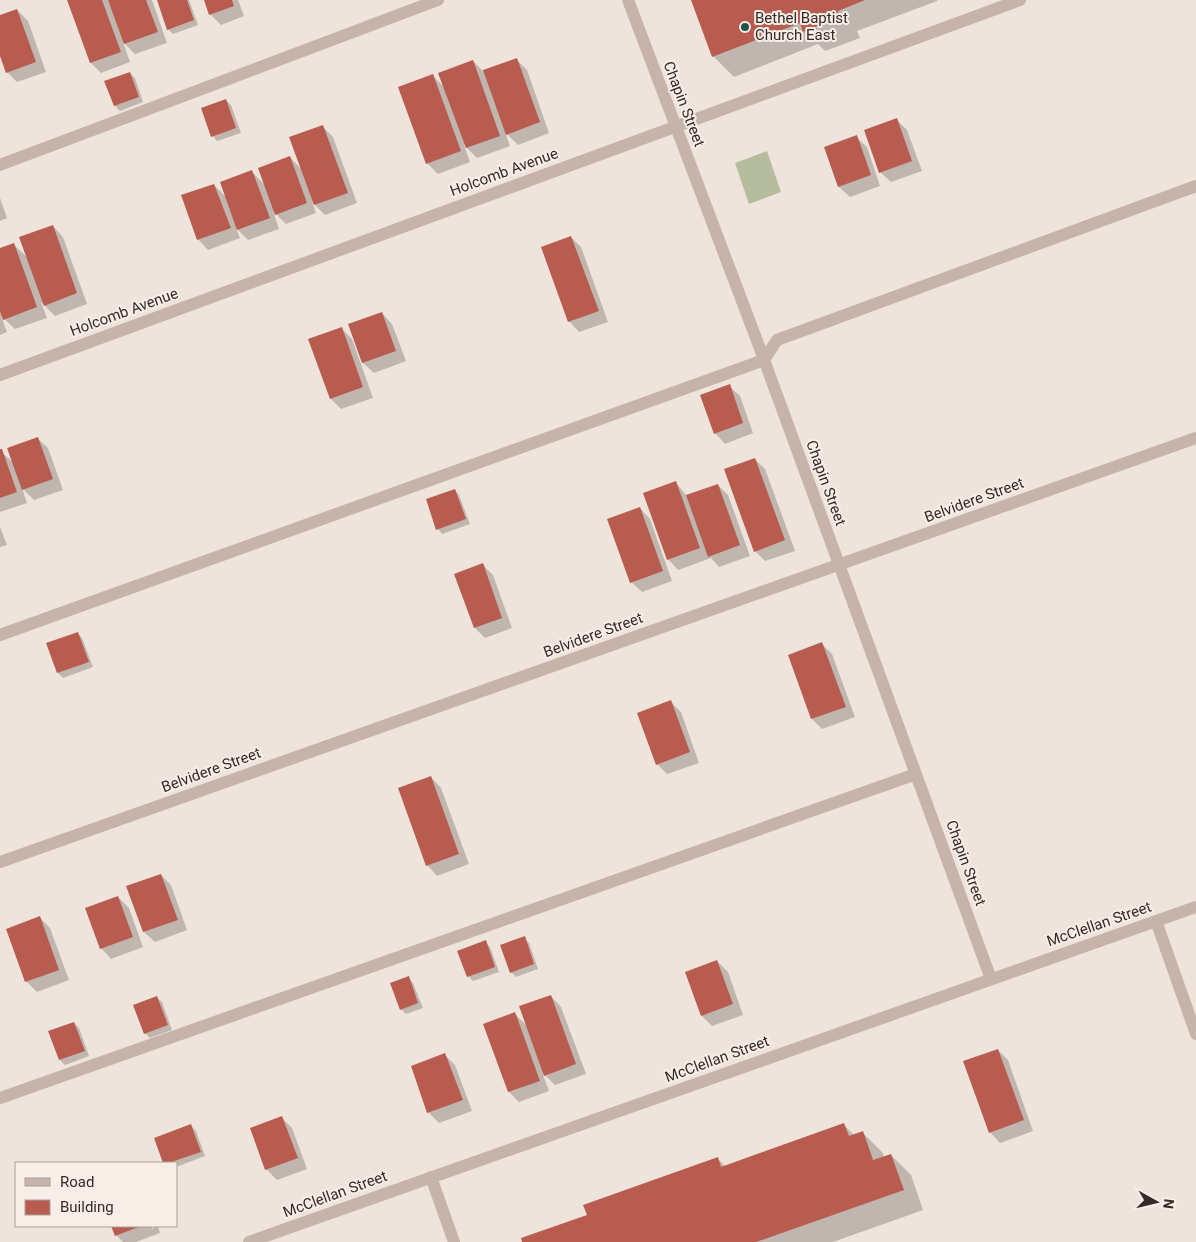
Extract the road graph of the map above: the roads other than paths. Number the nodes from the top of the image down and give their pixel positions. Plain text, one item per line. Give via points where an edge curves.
1 (438, 0) edge
2 (628, 0) edge
3 (1020, 0) edge
4 (676, 126) junction
5 (0, 165) edge
6 (1196, 186) edge
7 (764, 360) junction
8 (0, 375) edge
9 (1196, 438) edge
10 (839, 565) junction
11 (0, 635) edge
12 (916, 774) junction
13 (0, 862) edge
14 (1196, 907) edge
15 (1156, 921) junction
16 (991, 979) junction
17 (1196, 1034) edge
18 (0, 1098) edge
19 (432, 1177) junction
20 (249, 1242) edge
21 (454, 1242) edge

1 - 5 street
2 - 4 street, Chapin Street
3 - 4 street, Holcomb Avenue
4 - 7 street, Chapin Street
4 - 8 street, Holcomb Avenue
6 - 7 street via 777,340
7 - 10 street, Chapin Street
7 - 11 street
9 - 10 street, Belvidere Street
10 - 12 street, Chapin Street
10 - 13 street, Belvidere Street
12 - 16 street, Chapin Street
12 - 18 street
14 - 15 street, McClellan Street
15 - 16 street, McClellan Street
15 - 17 street
16 - 19 street, McClellan Street
19 - 20 street, McClellan Street
19 - 21 street

